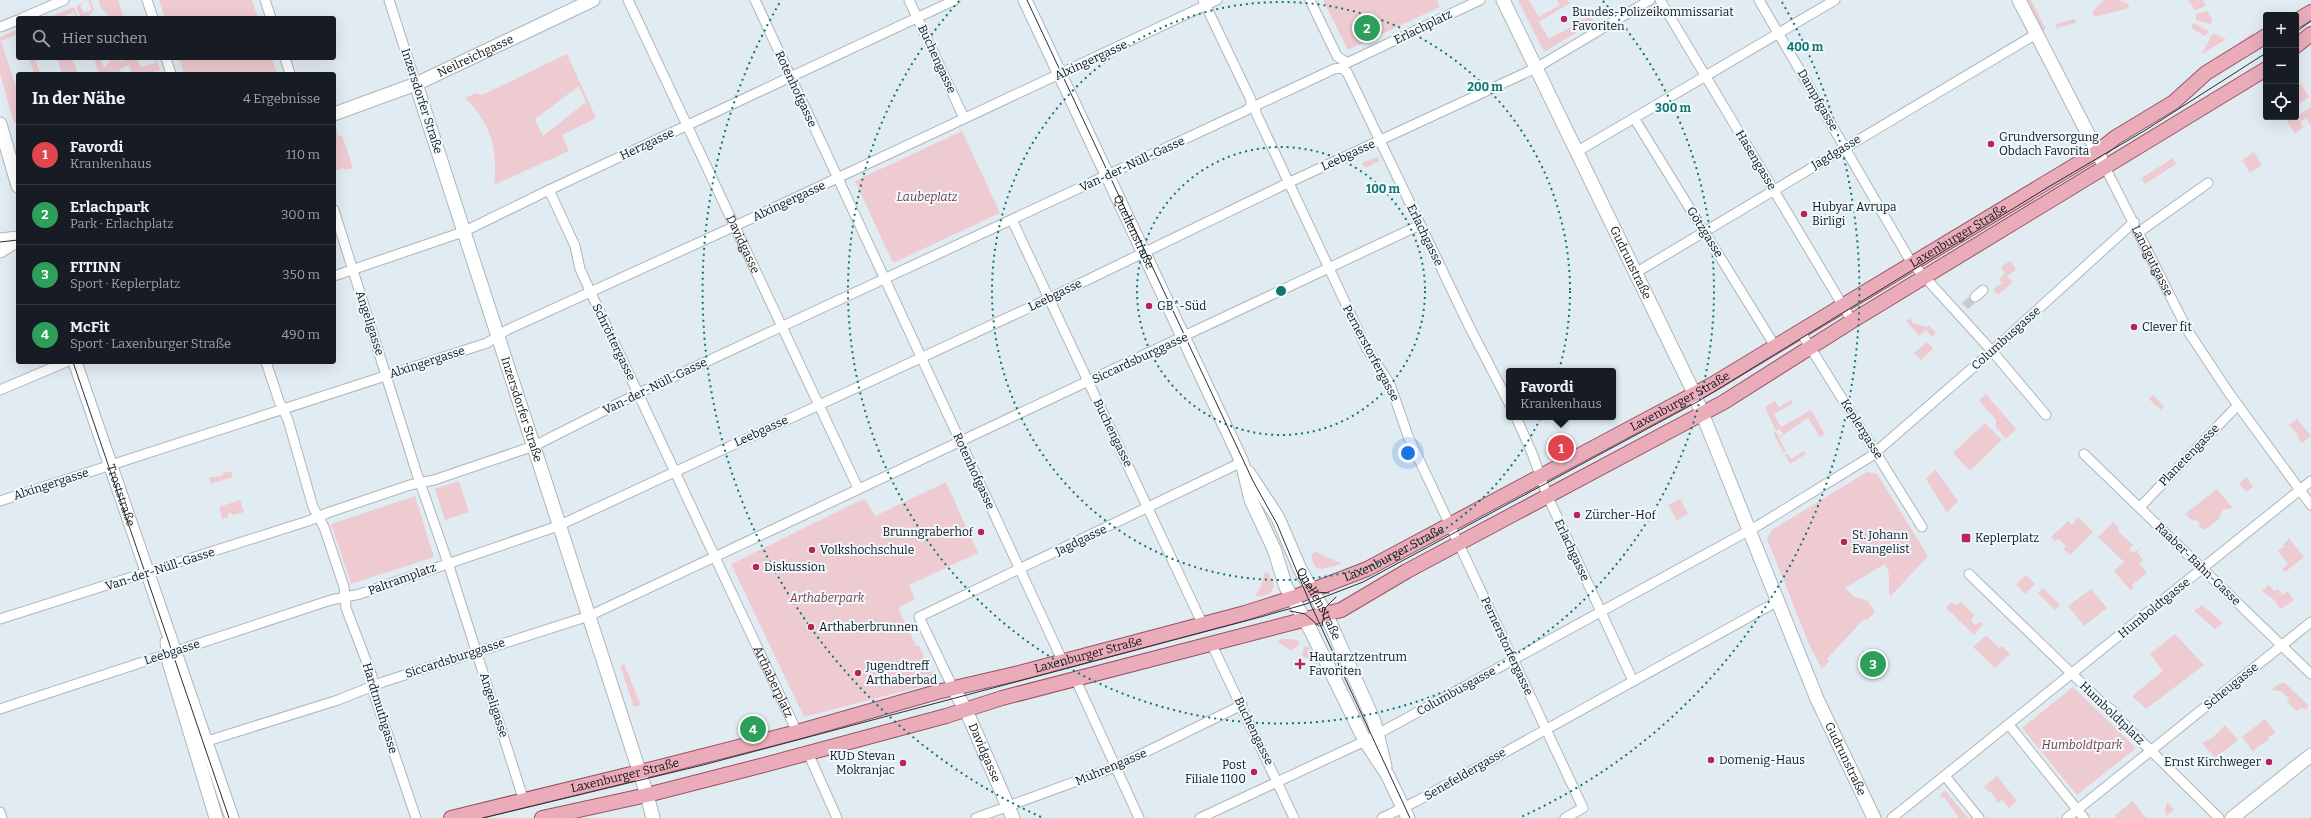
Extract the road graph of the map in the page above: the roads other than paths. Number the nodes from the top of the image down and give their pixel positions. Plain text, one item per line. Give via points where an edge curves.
1 (64, 0) edge
2 (147, 0) edge
3 (265, 0) edge
4 (389, 0) edge
5 (593, 0) edge
6 (628, 0) edge
7 (755, 0) edge
8 (909, 0) edge
9 (955, 0) edge
10 (1025, 0) edge
11 (1217, 0) edge
12 (1310, 0) edge
13 (1480, 0) edge
14 (1503, 0) edge
15 (1650, 0) edge
16 (1660, 0) edge
17 (1759, 0) edge
18 (1836, 0) edge
19 (2019, 0) edge
20 (1205, 3) edge
21 (2311, 12) edge
22 (27, 16) edge
23 (152, 16) edge
24 (270, 16) edge
25 (918, 18) junction
26 (2299, 19) edge
27 (16, 21) edge
28 (0, 27) edge
29 (1779, 34) junction
30 (2036, 34) junction
31 (2311, 34) edge
32 (2263, 38) edge
33 (2299, 44) edge
34 (167, 60) edge
35 (285, 60) edge
36 (1341, 68) joint
37 (1536, 68) junction
38 (2263, 71) edge
39 (170, 72) edge
40 (289, 72) edge
41 (1060, 75) junction
42 (1706, 75) junction
43 (791, 77) junction
44 (416, 84) junction
45 (1253, 107) junction
46 (336, 113) edge
47 (964, 118) junction
48 (1634, 118) junction
49 (688, 125) junction
50 (1, 132) edge
51 (1379, 140) junction
52 (1845, 146) junction
53 (1578, 151) junction
54 (2097, 152) junction
55 (2105, 167) junction
56 (1107, 176) junction
57 (837, 179) junction
58 (16, 180) edge
59 (1290, 182) junction
60 (2208, 183) dead end
61 (549, 190) junction
62 (1774, 190) junction
63 (336, 216) edge
64 (1012, 220) junction
65 (2134, 222) junction
66 (1420, 225) junction
67 (733, 227) junction
68 (1705, 231) junction
69 (463, 232) junction
70 (2139, 232) junction
71 (16, 239) edge
72 (0, 240) edge
73 (16, 241) edge
74 (0, 251) edge
75 (1142, 252) junction
76 (1912, 262) junction
77 (1329, 269) junction
78 (353, 270) junction
79 (1636, 272) junction
80 (336, 275) edge
81 (1925, 277) junction
82 (886, 279) junction
83 (1983, 290) dead end
84 (591, 293) junction
85 (1975, 297) tunnel mouth
86 (1050, 298) junction
87 (1842, 305) junction
88 (1965, 306) tunnel mouth
89 (1958, 313) junction
90 (1852, 321) junction
91 (781, 327) junction
92 (1800, 331) junction
93 (499, 336) junction
94 (1182, 338) junction
95 (1775, 346) junction
96 (1810, 348) junction
97 (1992, 351) junction
98 (921, 358) junction
99 (61, 364) edge
100 (77, 364) edge
101 (267, 364) edge
102 (387, 375) junction
103 (1088, 382) junction
104 (0, 390) edge
105 (639, 393) junction
106 (1694, 393) junction
107 (1506, 398) edge
108 (819, 404) junction
109 (2238, 405) junction
110 (283, 410) junction
111 (1702, 413) junction
112 (2046, 415) dead end
113 (1517, 420) edge
114 (961, 442) junction
115 (534, 446) junction
116 (1877, 452) junction
117 (2084, 454) dead end
118 (1242, 463) junction
119 (111, 465) junction
120 (675, 472) junction
121 (1541, 476) junction
122 (2311, 481) edge
123 (421, 483) junction
124 (858, 488) junction
125 (2300, 490) junction
126 (1547, 495) junction
127 (0, 501) edge
128 (2311, 506) edge
129 (2140, 507) junction
130 (1148, 508) junction
131 (318, 516) junction
132 (558, 526) junction
133 (1450, 526) junction
134 (1922, 527) dead end
135 (1749, 530) junction
136 (1458, 544) junction
137 (715, 558) junction
138 (448, 563) junction
139 (1021, 569) junction
140 (2204, 569) junction
141 (148, 573) junction
142 (1969, 574) dead end
143 (1314, 589) junction
144 (345, 597) junction
145 (1292, 598) junction
146 (1778, 601) junction
147 (1601, 612) junction
148 (1326, 614) junction
149 (589, 616) junction
150 (0, 619) edge
151 (1305, 620) junction
152 (2311, 622) edge
153 (1203, 625) junction
154 (1212, 645) junction
155 (2282, 645) junction
156 (477, 651) junction
157 (172, 652) junction
158 (1514, 659) junction
159 (1063, 662) junction
160 (2072, 674) junction
161 (2311, 674) edge
162 (1074, 678) junction
163 (1633, 681) junction
164 (373, 686) junction
165 (953, 688) junction
166 (1242, 705) junction
167 (0, 709) edge
168 (966, 710) junction
169 (2009, 725) junction
170 (1546, 728) junction
171 (797, 732) junction
172 (1378, 734) junction
173 (191, 737) junction
174 (206, 742) junction
175 (1365, 742) junction
176 (2151, 750) junction
177 (808, 753) junction
178 (2311, 755) edge
179 (1115, 768) junction
180 (639, 773) junction
181 (1387, 774) junction
182 (1946, 776) junction
183 (1278, 781) junction
184 (647, 795) junction
185 (524, 801) junction
186 (2077, 810) junction
187 (0, 812) edge
188 (1011, 812) edge
189 (1405, 813) edge
190 (2, 818) edge
191 (216, 818) edge
192 (232, 818) edge
193 (416, 818) edge
194 (451, 818) edge
195 (542, 818) edge
196 (653, 818) edge
197 (837, 818) edge
198 (976, 818) edge
199 (1139, 818) edge
200 (1200, 818) edge
201 (1294, 818) edge
202 (1382, 818) edge
203 (1565, 818) edge
204 (1874, 818) edge
205 (1892, 818) edge
206 (1979, 818) edge
207 (2067, 818) edge
208 (2084, 818) edge
209 (2219, 818) edge
210 (2232, 818) edge

1 - 22 street
2 - 23 street
3 - 24 street
4 - 44 street, Inzersdorfer Straße
5 - 44 street, Neilreichgasse
6 - 49 street, Davidgasse
7 - 43 street, Rotenhofgasse
8 - 25 street, Buchengasse
9 - 25 street, Herzgasse
10 - 41 street, Quellenstraße
11 - 20 street, Alxingergasse
12 - 13 street, Erlachplatz via 1337,56 1347,63
14 - 37 street, Gudrunstraße
15 - 37 street, Leebgasse
16 - 42 street, Hasengasse
17 - 29 street, Dampfgasse
18 - 29 street
19 - 30 street, Landgutgasse
20 - 41 street, Alxingergasse
20 - 45 street, Pernerstorfergasse
21 - 26 main road
25 - 43 street, Herzgasse
25 - 47 street, Buchengasse
27 - 28 street
29 - 42 street
29 - 52 street, Dampfgasse
30 - 52 street, Jagdgasse
30 - 54 street, Landgutgasse
31 - 33 main road
32 - 54 main road, Laxenburger Straße via 2206,73 2174,102
34 - 39 street
35 - 40 street
36 - 45 street, Van-der-Nüll-Gasse
36 - 51 street, Erlachgasse via 1347,72
37 - 51 street, Leebgasse
37 - 53 street, Gudrunstraße
38 - 55 main road, Laxenburger Straße
41 - 47 street, Alxingergasse
41 - 56 street, Quellenstraße
42 - 48 street
42 - 62 street, Hasengasse
43 - 49 street, Herzgasse
43 - 57 street, Rotenhofgasse
44 - 46 street, Neilreichgasse
44 - 69 street, Inzersdorfer Straße
45 - 56 street, Van-der-Nüll-Gasse
45 - 59 street, Pernerstorfergasse
47 - 57 street
48 - 53 street
48 - 68 street, Götzgasse
49 - 61 street, Herzgasse
49 - 67 street, Davidgasse
50 - 58 street
51 - 59 street, Leebgasse
51 - 66 street, Erlachgasse
52 - 62 street, Jagdgasse
52 - 76 street, Dampfgasse
53 - 79 street, Gudrunstraße
54 - 55 street, Landgutgasse
54 - 76 main road, Laxenburger Straße
55 - 65 street, Landgutgasse
55 - 81 main road, Laxenburger Straße
56 - 64 street, Van-der-Nüll-Gasse
56 - 75 street, Quellenstraße
57 - 67 street, Alxingergasse
57 - 82 street
59 - 75 street, Leebgasse
59 - 77 street, Pernerstorfergasse
60 - 70 street
61 - 69 street, Herzgasse
61 - 84 street, Schröttergasse via 575,246 580,269
62 - 68 street, Jagdgasse
62 - 87 street, Hasengasse
63 - 78 street, Angeligasse
64 - 82 street
64 - 86 street, Buchengasse
65 - 70 street, Landgutgasse
65 - 97 street, Columbusgasse
66 - 77 street, Siccardsburggasse
66 - 107 street, Erlachgasse
67 - 84 street, Alxingergasse
67 - 91 street, Davidgasse
68 - 79 street, Jagdgasse
68 - 95 street, Götzgasse
69 - 78 street, Herzgasse
69 - 93 street, Inzersdorfer Straße
70 - 109 street, Landgutgasse via 2188,331
71 - 72 street
73 - 74 street
75 - 86 street, Leebgasse
75 - 94 street, Quellenstraße
76 - 81 street
76 - 87 main road, Laxenburger Straße
77 - 94 street, Siccardsburggasse
77 - 133 street, Pernerstorfergasse via 1367,349 1394,394 1408,436
78 - 80 street, Herzgasse
78 - 102 street, Angeligasse
79 - 106 street, Gudrunstraße
81 - 89 street
81 - 90 main road, Laxenburger Straße
82 - 91 street, Van-der-Nüll-Gasse
82 - 98 street, Rotenhofgasse
83 - 85 street
84 - 93 street, Alxingergasse
84 - 105 street, Schröttergasse
86 - 98 street, Leebgasse
86 - 103 street, Buchengasse
87 - 90 street, Hasengasse
87 - 92 main road, Laxenburger Straße
88 - 89 street
89 - 97 street
90 - 96 main road, Laxenburger Straße
91 - 105 street, Van-der-Nüll-Gasse
91 - 108 street, Davidgasse
92 - 95 main road, Laxenburger Straße
92 - 96 street, Keplergasse
93 - 102 street, Alxingergasse via 487,343
93 - 115 street, Inzersdorfer Straße
94 - 103 street, Siccardsburggasse
94 - 118 street, Quellenstraße
95 - 106 main road, Laxenburger Straße
96 - 111 main road, Laxenburger Straße
96 - 116 street, Keplergasse
97 - 112 street
97 - 116 street, Columbusgasse
98 - 108 street, Leebgasse
98 - 114 street, Rotenhofgasse
99 - 104 street
100 - 119 street, Troststraße
101 - 110 street
102 - 110 street, Alxingergasse
102 - 123 street, Angeligasse
103 - 114 street, Siccardsburggasse
103 - 130 street, Buchengasse
105 - 115 street, Van-der-Nüll-Gasse
105 - 120 street, Schröttergasse
106 - 111 street, Gudrunstraße
106 - 121 main road, Laxenburger Straße
108 - 120 street, Leebgasse
108 - 124 street, Davidgasse
109 - 125 street, Landgutgasse
109 - 129 street, Planetengasse
110 - 119 street, Alxingergasse
110 - 131 street
111 - 126 main road, Laxenburger Straße
111 - 135 street, Gudrunstraße
113 - 121 street, Erlachgasse
114 - 124 street, Siccardsburggasse
114 - 139 street, Rotenhofgasse
115 - 123 street, Van-der-Nüll-Gasse
115 - 132 street, Inzersdorfer Straße
116 - 134 street, Keplergasse
116 - 135 street
117 - 129 street, Raaber-Bahn-Gasse
118 - 130 street, Jagdgasse
118 - 143 street, Quellenstraße via 1278,518 1300,569
118 - 145 street, Quellenstraße via 1251,500 1267,533
119 - 127 street, Alxingergasse
119 - 141 street, Troststraße
120 - 132 street, Leebgasse
120 - 137 street, Schröttergasse
121 - 126 street, Erlachgasse
121 - 133 main road, Laxenburger Straße
122 - 125 street, Humboldtgasse
123 - 131 street
123 - 138 street, Paltramplatz
124 - 137 street
125 - 128 street, Landgutgasse
125 - 140 street, Humboldtgasse
126 - 136 main road, Laxenburger Straße
126 - 147 street, Erlachgasse
129 - 140 street, Raaber-Bahn-Gasse
130 - 139 street, Jagdgasse
130 - 153 street, Buchengasse
131 - 141 street, Van-der-Nüll-Gasse
131 - 144 street via 344,587
132 - 138 street, Leebgasse
132 - 149 street, Inzersdorfer Straße
133 - 136 street, Pernerstorfergasse
133 - 143 main road, Laxenburger Straße via 1371,567
135 - 146 street
135 - 147 street, Columbusgasse
136 - 148 main road, Laxenburger Straße via 1380,586 1355,603
136 - 158 street, Pernerstorfergasse
137 - 149 street, Siccardsburggasse
137 - 171 street, Arthaberplatz
138 - 144 street, Paltramplatz
138 - 156 street, Angeligasse
139 - 159 street, Rotenhofgasse
139 - 165 street, Jagdgasse via 920,617
140 - 155 street, Raaber-Bahn-Gasse
140 - 160 street, Humboldtgasse
141 - 150 street, Van-der-Nüll-Gasse
141 - 157 street, Troststraße via 167,628
142 - 160 street
143 - 145 main road, Laxenburger Straße
143 - 148 street, Quellenstraße
144 - 157 street, Leebgasse
144 - 164 street, Hardtmuthgasse via 346,608 372,676
145 - 151 street, Quellenstraße
145 - 153 main road, Laxenburger Straße
146 - 163 street
146 - 204 street, Gudrunstraße via 1817,699
147 - 158 street, Columbusgasse
147 - 163 street, Erlachgasse
148 - 151 main road, Laxenburger Straße
148 - 172 street, Quellenstraße
149 - 156 street, Siccardsburggasse
149 - 180 street, Inzersdorfer Straße
151 - 154 main road, Laxenburger Straße
151 - 175 street, Quellenstraße
152 - 155 street, Scheugasse
153 - 159 main road, Laxenburger Straße
154 - 162 main road, Laxenburger Straße
154 - 166 street, Buchengasse
155 - 161 street, Raaber-Bahn-Gasse
155 - 176 street, Scheugasse
156 - 164 street, Siccardsburggasse
156 - 185 street, Angeligasse
157 - 167 street, Leebgasse
157 - 173 street, Troststraße via 169,662
157 - 174 street, Troststraße
158 - 170 street, Pernerstorfergasse
158 - 172 street, Columbusgasse
159 - 165 main road, Laxenburger Straße
160 - 169 street, Humboldtplatz
160 - 176 street, Humboldtplatz
162 - 168 main road, Laxenburger Straße
162 - 179 street
163 - 170 street, Senefeldergasse
164 - 174 street, Siccardsburggasse via 338,700
164 - 193 street, Hardtmuthgasse
165 - 168 street, Davidgasse
165 - 171 main road, Arthaberplatz
166 - 179 street, Muhrengasse
166 - 183 street, Buchengasse
168 - 177 main road
168 - 188 street, Davidgasse
169 - 182 street
169 - 186 street
170 - 189 street, Senefeldergasse
170 - 203 street, Pernerstorfergasse via 1583,808
171 - 180 main road, Laxenburger Straße
172 - 175 street, Columbusgasse
172 - 181 street, Quellenstraße
173 - 174 street via 197,742
173 - 191 street, Troststraße
174 - 192 street, Troststraße
175 - 181 street, Quellenstraße
175 - 183 street, Columbusgasse
176 - 186 street, Humboldtplatz
176 - 209 street
177 - 184 main road, Laxenburger Straße
177 - 197 street
178 - 210 street
179 - 188 street, Muhrengasse
179 - 199 street
180 - 184 street, Inzersdorfer Straße
180 - 185 main road, Laxenburger Straße
181 - 189 street, Quellenstraße
182 - 205 street
182 - 206 street
183 - 200 street, Columbusgasse
183 - 201 street, Buchengasse
184 - 195 main road, Laxenburger Straße
184 - 196 street, Inzersdorfer Straße
185 - 194 main road, Laxenburger Straße
186 - 207 street
186 - 208 street
187 - 190 street
188 - 198 street, Muhrengasse
189 - 202 street, Senefeldergasse

